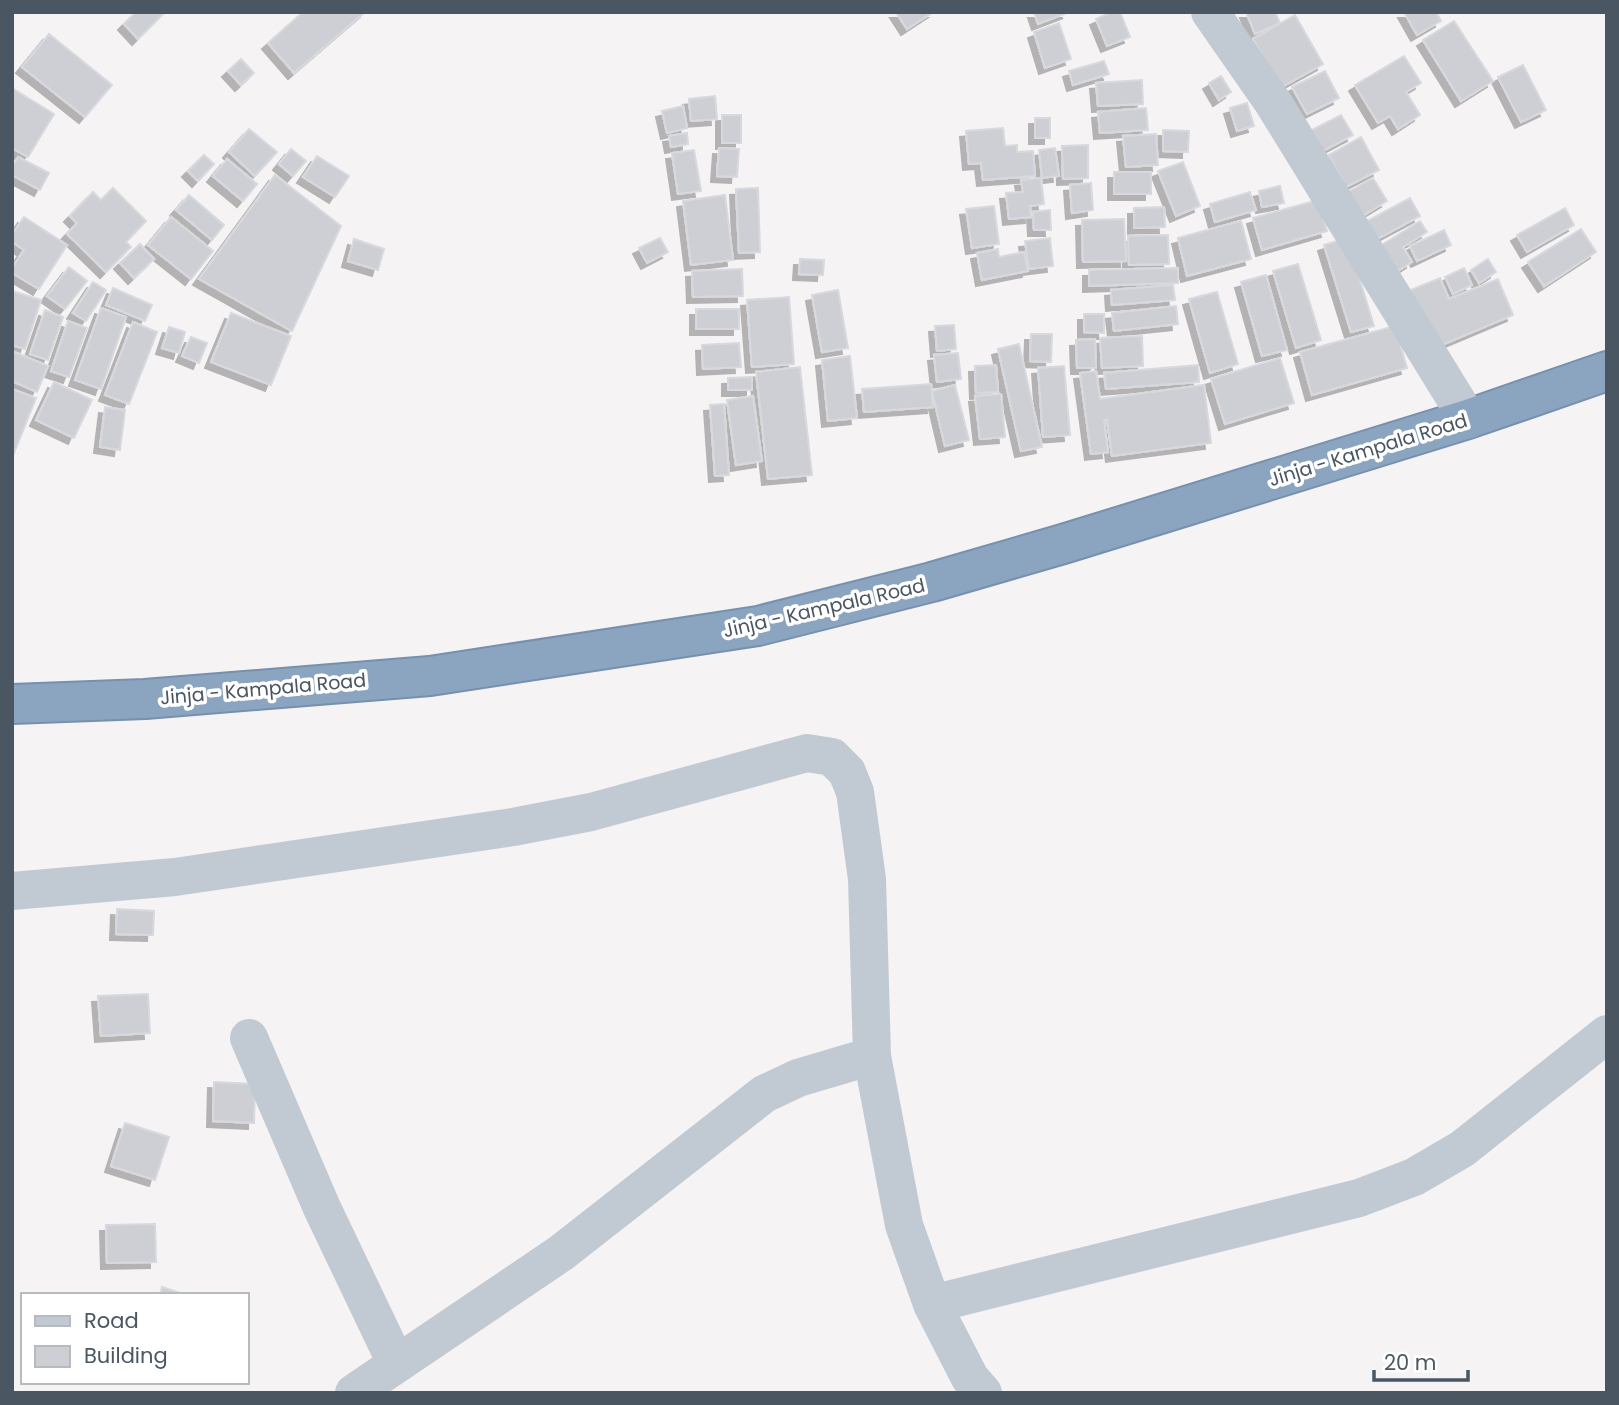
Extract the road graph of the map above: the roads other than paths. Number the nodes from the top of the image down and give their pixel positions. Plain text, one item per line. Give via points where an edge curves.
1 (1210, 12) edge
2 (1607, 371) edge
3 (1468, 419) junction
4 (12, 705) edge
5 (12, 891) edge
6 (1607, 1034) edge
7 (249, 1038) dead end
8 (872, 1056) junction
9 (932, 1304) junction
10 (396, 1363) junction
11 (356, 1392) edge
12 (984, 1393) edge

1 - 3 street via 1281,116
2 - 3 highway, Jinja - Kampala Road
3 - 4 highway, Jinja - Kampala Road via 1063,544 758,626 430,676
5 - 8 street via 175,877 513,827 592,812 807,753 832,757 848,772 855,792 867,879
6 - 9 street via 1462,1149 1414,1177 1359,1198
7 - 10 street via 322,1208
8 - 9 street via 904,1225
8 - 10 street via 764,1094 561,1253
9 - 12 street via 970,1378
10 - 11 street

